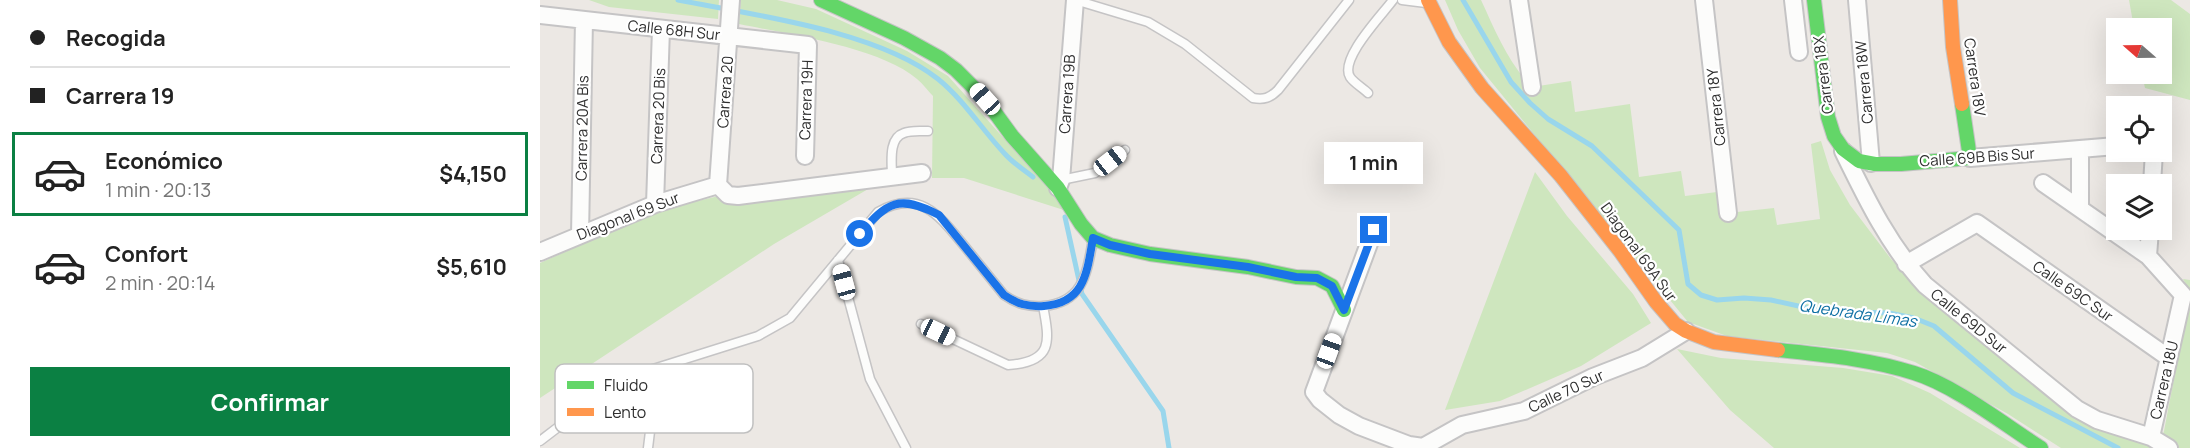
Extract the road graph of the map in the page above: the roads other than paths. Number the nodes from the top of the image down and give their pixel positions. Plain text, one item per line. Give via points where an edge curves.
1 (731, 0) edge
2 (820, 0) edge
3 (1074, 0) edge
4 (1349, 0) edge
5 (1393, 0) edge
6 (1402, 0) edge
7 (1520, 0) edge
8 (1704, 0) edge
9 (1792, 0) edge
10 (1814, 0) edge
11 (1857, 0) edge
12 (1950, 0) edge
13 (1428, 2) edge
14 (850, 7) edge
15 (540, 15) edge
16 (584, 20) junction
17 (729, 28) junction
18 (661, 29) junction
19 (808, 45) joint
20 (1799, 52) dead end
21 (1532, 87) dead end
22 (1368, 93) dead end
23 (928, 130) dead end
24 (2106, 147) edge
25 (1841, 148) junction
26 (2080, 149) junction
27 (1125, 150) dead end
28 (805, 156) dead end
29 (1970, 158) junction
30 (1871, 163) junction
31 (922, 172) dead end
32 (892, 176) junction
33 (2043, 183) dead end
34 (1059, 184) junction
35 (718, 185) junction
36 (655, 204) junction
37 (2080, 208) junction
38 (1728, 213) dead end
39 (1374, 230) dead end
40 (580, 235) junction
41 (1093, 238) junction
42 (2149, 240) edge
43 (540, 252) edge
44 (2148, 256) junction
45 (838, 260) junction
46 (1906, 264) junction
47 (1043, 306) junction
48 (1344, 310) junction
49 (921, 324) dead end
50 (1686, 331) junction
51 (2169, 358) junction
52 (669, 364) edge
53 (555, 430) edge
54 (650, 433) edge
55 (2151, 437) junction
56 (540, 441) edge
57 (1423, 447) edge
58 (648, 448) edge
59 (906, 448) edge
60 (2041, 448) edge
61 (2169, 448) edge

1 - 17 street, Carrera 20
2 - 14 street
3 - 4 lane via 1148,22 1185,44 1253,98 1263,99 1278,90
3 - 34 street, Carrera 19B
5 - 22 lane via 1351,55 1348,66 1350,76
6 - 13 lane
7 - 21 street
8 - 38 street, Carrera 18Y
9 - 20 street, Carrera 18X
10 - 25 street, Carrera 18X via 1829,125
11 - 30 street, Carrera 18W
12 - 29 street, Carrera 18V
13 - 50 street, Diagonal 69A Sur via 1449,42 1482,88 1562,176 1666,315
14 - 34 street via 956,70
15 - 16 street, Calle 68H Sur
16 - 18 street, Calle 68H Sur
16 - 40 street, Carrera 20A Bis
17 - 18 street, Calle 68H Sur
17 - 19 street, Calle 68H Sur
17 - 35 street, Carrera 20
18 - 36 street, Carrera 20 Bis
19 - 28 street, Carrera 19H
23 - 32 lane via 903,133 897,138 892,146
24 - 26 street, Calle 69B Bis Sur
25 - 30 street, Calle 69B Bis Sur via 1862,162
25 - 46 street, Calle 69D Sur via 1889,241
26 - 29 street, Calle 69B Bis Sur
26 - 37 street
27 - 34 lane via 1095,173
29 - 30 street, Calle 69B Bis Sur
31 - 32 street
32 - 35 street via 738,196 728,195
33 - 37 street
34 - 41 street
35 - 36 street, Diagonal 69 Sur
36 - 40 street, Diagonal 69 Sur
37 - 44 street
39 - 48 street
40 - 43 street, Diagonal 69 Sur
41 - 47 lane via 1084,279 1074,294 1060,304
41 - 48 street via 1150,254 1317,278 1332,286
42 - 44 street
44 - 51 street, Carrera 18U via 2183,295
45 - 47 lane via 878,212 911,202 939,215 1004,295 1028,306
45 - 52 lane via 790,318 758,336
45 - 59 lane via 870,379
46 - 51 street, Calle 69C Sur via 1977,223
46 - 55 street, Calle 69D Sur via 1925,285 2077,409 2106,424
47 - 49 lane via 1046,348 1035,359 1021,364 1008,365
48 - 57 street, Calle 70 Sur via 1314,392 1339,415 1359,426
50 - 57 street, Calle 70 Sur via 1642,358 1524,411 1462,425
50 - 60 street, Diagonal 69A Sur via 1733,345 1859,359 1916,373 1948,388
51 - 55 street, Carrera 18U
53 - 56 lane
54 - 58 lane
55 - 61 street, Calle 69D Sur

